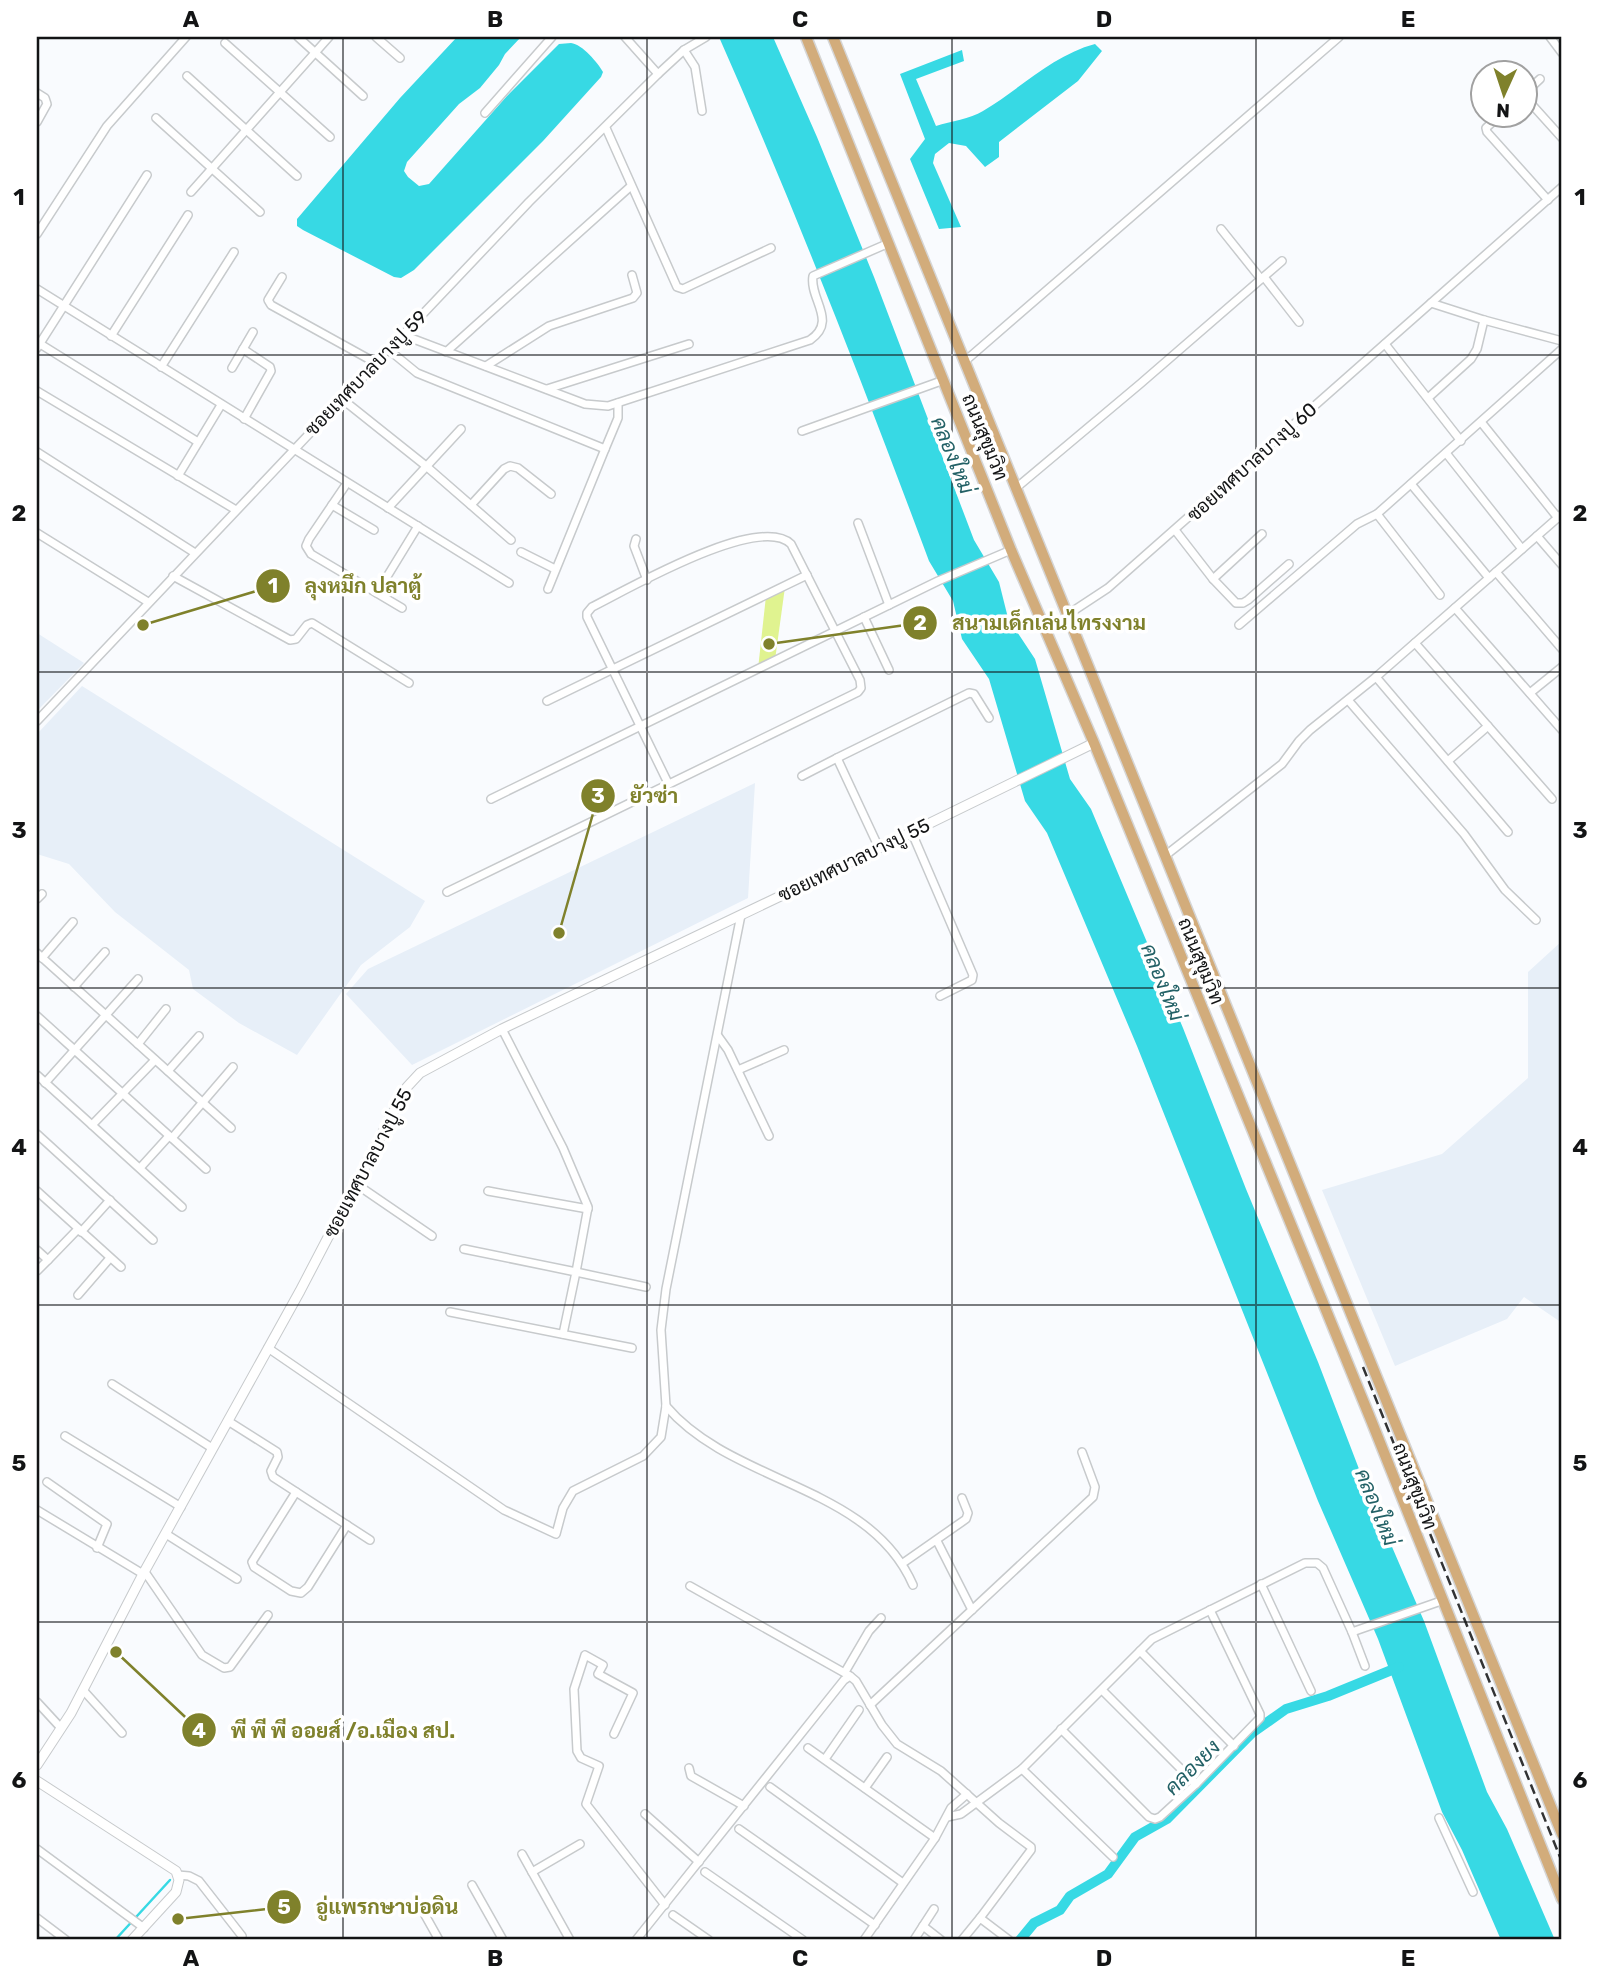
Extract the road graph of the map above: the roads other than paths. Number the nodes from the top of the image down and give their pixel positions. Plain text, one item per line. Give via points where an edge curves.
1 (186, 37) edge
2 (298, 37) edge
3 (329, 37) edge
4 (376, 37) edge
5 (552, 37) edge
6 (625, 37) edge
7 (806, 37) edge
8 (833, 37) edge
9 (1339, 37) edge
10 (1550, 37) edge
11 (703, 38) edge
12 (225, 43) dead end
13 (684, 50) junction
14 (315, 52) junction
15 (1562, 53) edge
16 (400, 58) dead end
17 (658, 74) junction
18 (187, 76) dead end
19 (280, 91) junction
20 (37, 93) edge
21 (363, 96) dead end
22 (702, 111) dead end
23 (485, 113) dead end
24 (1540, 114) edge
25 (156, 118) dead end
26 (37, 122) edge
27 (606, 128) junction
28 (246, 130) junction
29 (1486, 130) edge
30 (330, 137) dead end
31 (1562, 138) edge
32 (211, 169) junction
33 (147, 175) dead end
34 (297, 176) dead end
35 (631, 186) junction
36 (1562, 187) edge
37 (191, 192) dead end
38 (1548, 200) junction
39 (260, 212) dead end
40 (188, 215) dead end
41 (1221, 229) dead end
42 (37, 234) edge
43 (889, 243) junction
44 (771, 248) dead end
45 (234, 252) dead end
46 (1283, 261) dead end
47 (632, 275) dead end
48 (282, 277) dead end
49 (1262, 278) junction
50 (37, 289) edge
51 (1431, 303) junction
52 (64, 306) junction
53 (1484, 320) junction
54 (1299, 322) dead end
55 (253, 332) dead end
56 (402, 335) junction
57 (111, 336) junction
58 (1562, 341) edge
59 (689, 344) dead end
60 (1385, 344) junction
61 (38, 345) edge
62 (243, 349) junction
63 (1562, 349) edge
64 (389, 350) junction
65 (446, 352) junction
66 (964, 362) junction
67 (376, 363) junction
68 (486, 366) junction
69 (161, 367) junction
70 (232, 368) dead end
71 (944, 380) junction
72 (547, 389) junction
73 (37, 391) edge
74 (1428, 398) junction
75 (342, 399) junction
76 (618, 403) junction
77 (221, 405) junction
78 (243, 419) junction
79 (1481, 422) junction
80 (461, 429) dead end
81 (802, 431) dead end
82 (1461, 440) junction
83 (198, 442) junction
84 (605, 449) junction
85 (293, 450) junction
86 (37, 452) edge
87 (1446, 453) junction
88 (426, 466) junction
89 (178, 476) junction
90 (347, 483) junction
91 (1411, 484) junction
92 (1016, 488) junction
93 (551, 494) dead end
94 (332, 505) junction
95 (471, 505) junction
96 (388, 508) junction
97 (236, 510) junction
98 (1377, 514) junction
99 (1560, 516) edge
100 (858, 523) dead end
101 (418, 526) junction
102 (374, 530) dead end
103 (1175, 530) junction
104 (37, 533) edge
105 (1262, 534) dead end
106 (1537, 536) junction
107 (636, 539) dead end
108 (511, 540) dead end
109 (1522, 549) junction
110 (1012, 550) junction
111 (521, 552) dead end
112 (195, 553) junction
113 (1289, 564) dead end
114 (1562, 565) edge
115 (555, 569) junction
116 (1496, 572) junction
117 (807, 575) junction
118 (173, 576) junction
119 (1489, 578) junction
120 (1213, 579) junction
121 (647, 580) junction
122 (509, 583) dead end
123 (548, 589) dead end
124 (377, 593) junction
125 (1440, 595) dead end
126 (148, 602) junction
127 (889, 605) junction
128 (1455, 607) junction
129 (402, 608) dead end
130 (1067, 615) junction
131 (864, 617) junction
132 (1239, 625) dead end
133 (836, 631) junction
134 (1415, 643) junction
135 (1562, 649) edge
136 (1562, 667) edge
137 (613, 669) junction
138 (889, 670) dead end
139 (1376, 677) junction
140 (409, 683) dead end
141 (1530, 693) junction
142 (547, 701) dead end
143 (1348, 701) junction
144 (989, 718) dead end
145 (37, 721) edge
146 (641, 725) junction
147 (1488, 726) junction
148 (1562, 730) edge
149 (1094, 743) junction
150 (836, 758) junction
151 (1448, 761) junction
152 (802, 776) dead end
153 (668, 783) junction
154 (491, 799) dead end
155 (1552, 799) dead end
156 (1508, 832) dead end
157 (912, 833) junction
158 (879, 848) junction
159 (1166, 855) junction
160 (447, 892) dead end
161 (741, 915) junction
162 (1536, 920) dead end
163 (73, 922) dead end
164 (105, 952) dead end
165 (39, 956) edge
166 (138, 979) dead end
167 (74, 986) junction
168 (1220, 989) junction
169 (940, 996) dead end
170 (1197, 998) junction
171 (166, 1009) dead end
172 (37, 1016) edge
173 (106, 1016) junction
174 (502, 1029) junction
175 (199, 1036) dead end
176 (718, 1036) junction
177 (138, 1044) junction
178 (74, 1050) junction
179 (784, 1050) dead end
180 (155, 1060) junction
181 (233, 1067) dead end
182 (738, 1070) junction
183 (168, 1071) junction
184 (37, 1075) edge
185 (45, 1083) junction
186 (122, 1093) junction
187 (201, 1103) junction
188 (92, 1125) junction
189 (231, 1128) dead end
190 (37, 1134) edge
191 (769, 1136) dead end
192 (170, 1137) junction
193 (140, 1168) junction
194 (206, 1169) dead end
195 (356, 1184) junction
196 (37, 1191) edge
197 (488, 1191) dead end
198 (110, 1200) junction
199 (182, 1207) dead end
200 (588, 1209) junction
201 (79, 1230) junction
202 (432, 1236) dead end
203 (153, 1240) dead end
204 (464, 1249) dead end
205 (37, 1250) edge
206 (110, 1258) junction
207 (48, 1260) junction
208 (121, 1267) dead end
209 (37, 1271) edge
210 (576, 1272) junction
211 (646, 1286) dead end
212 (78, 1295) dead end
213 (450, 1312) dead end
214 (563, 1334) junction
215 (268, 1348) junction
216 (632, 1348) dead end
217 (112, 1384) dead end
218 (666, 1406) junction
219 (228, 1421) junction
220 (65, 1436) dead end
221 (212, 1448) junction
222 (1082, 1452) dead end
223 (47, 1482) dead end
224 (296, 1492) junction
225 (962, 1498) dead end
226 (181, 1507) junction
227 (37, 1510) edge
228 (347, 1525) junction
229 (166, 1534) junction
230 (370, 1540) dead end
231 (937, 1541) junction
232 (97, 1548) junction
233 (903, 1563) junction
234 (144, 1573) junction
235 (237, 1579) dead end
236 (1261, 1584) junction
237 (913, 1585) dead end
238 (690, 1586) dead end
239 (1441, 1601) junction
240 (1210, 1609) junction
241 (972, 1610) junction
242 (268, 1615) dead end
243 (881, 1618) dead end
244 (1352, 1632) junction
245 (1140, 1651) junction
246 (1365, 1667) dead end
247 (847, 1674) junction
248 (83, 1690) junction
249 (1102, 1690) junction
250 (1311, 1691) dead end
251 (37, 1702) edge
252 (873, 1702) junction
253 (859, 1710) dead end
254 (61, 1728) junction
255 (1061, 1729) junction
256 (122, 1733) dead end
257 (614, 1734) dead end
258 (1234, 1746) junction
259 (808, 1748) dead end
260 (887, 1757) dead end
261 (825, 1759) junction
262 (37, 1765) edge
263 (689, 1768) dead end
264 (1022, 1769) junction
265 (37, 1781) edge
266 (1196, 1784) junction
267 (770, 1787) dead end
268 (865, 1788) junction
269 (967, 1794) junction
270 (978, 1802) junction
271 (744, 1806) junction
272 (645, 1814) dead end
273 (947, 1817) junction
274 (1439, 1818) dead end
275 (739, 1829) dead end
276 (1562, 1834) edge
277 (935, 1838) junction
278 (580, 1844) dead end
279 (37, 1849) edge
280 (522, 1854) dead end
281 (1113, 1857) dead end
282 (699, 1862) junction
283 (532, 1872) junction
284 (705, 1872) dead end
285 (178, 1875) junction
286 (903, 1883) junction
287 (472, 1885) dead end
288 (1473, 1892) dead end
289 (1562, 1899) edge
290 (665, 1905) junction
291 (934, 1909) dead end
292 (425, 1915) dead end
293 (673, 1915) dead end
294 (37, 1918) edge
295 (980, 1918) junction
296 (137, 1923) junction
297 (875, 1925) junction
298 (923, 1926) junction
299 (242, 1936) dead end
300 (66, 1940) edge
301 (132, 1940) edge
302 (439, 1940) edge
303 (503, 1940) edge
304 (570, 1940) edge
305 (636, 1940) edge
306 (709, 1940) edge
307 (803, 1940) edge
308 (864, 1940) edge
309 (914, 1940) edge
310 (941, 1940) edge
311 (962, 1940) edge
312 (1009, 1940) edge

1 - 42 street via 107,126
2 - 14 street
3 - 14 street
4 - 16 street
5 - 23 street
6 - 17 street
7 - 43 highway, ถนนสุขุมวิท
8 - 66 highway, ถนนสุขุมวิท
9 - 66 street
10 - 15 street
11 - 13 street, ซอยเทศบาลบางปู 59
12 - 19 street
13 - 17 street, ซอยเทศบาลบางปู 59
13 - 22 street via 695,67
14 - 19 street
14 - 21 street
17 - 27 street, ซอยเทศบาลบางปู 59
18 - 28 street
19 - 28 street
19 - 30 street
20 - 26 street via 47,104
24 - 31 street
25 - 32 street
27 - 35 street
27 - 56 street, ซอยเทศบาลบางปู 59
28 - 32 street
28 - 34 street
29 - 38 street
32 - 37 street
32 - 39 street
33 - 52 street
35 - 44 street via 679,289
35 - 65 street
36 - 38 street, ซอยเทศบาลบางปู 60
38 - 51 street, ซอยเทศบาลบางปู 60
40 - 57 street
41 - 49 street
43 - 71 highway, ถนนสุขุมวิท
43 - 76 street via 816,274 812,283 822,325 810,340
45 - 69 street
46 - 49 street
47 - 68 street via 637,293 633,298 549,326
48 - 67 street via 268,300 271,305
49 - 54 street
49 - 92 street
50 - 52 street
51 - 53 street
51 - 60 street, ซอยเทศบาลบางปู 60
52 - 57 street
52 - 61 street
53 - 58 street
53 - 74 street via 1471,359
55 - 62 street
56 - 64 street, ซอยเทศบาลบางปู 59
56 - 65 street
57 - 69 street
59 - 72 street
60 - 74 street
60 - 103 street, ซอยเทศบาลบางปู 60
61 - 83 street
62 - 70 street
62 - 78 street via 271,370
63 - 79 street
64 - 67 street, ซอยเทศบาลบางปู 59
64 - 84 street via 416,373
65 - 68 street
66 - 92 highway, ถนนสุขุมวิท
67 - 75 street, ซอยเทศบาลบางปู 59
68 - 72 street
69 - 77 street
71 - 81 street
71 - 110 highway, ถนนสุขุมวิท
72 - 76 street via 593,406
73 - 89 street
74 - 82 street
75 - 85 street, ซอยเทศบาลบางปู 59
75 - 88 street
76 - 84 street via 618,418
77 - 78 street
77 - 83 street
78 - 85 street
79 - 82 street
79 - 99 street
80 - 88 street
82 - 87 street
83 - 89 street
84 - 115 street
85 - 90 street
85 - 97 street, ซอยเทศบาลบางปู 59
86 - 112 street
87 - 91 street
87 - 109 street
88 - 95 street
88 - 96 street
89 - 97 street
90 - 94 street
90 - 96 street
91 - 98 street
91 - 119 street
92 - 130 highway, ถนนสุขุมวิท
93 - 95 street via 510,466
94 - 102 street
94 - 124 street via 307,543 308,551
95 - 108 street
96 - 101 street
97 - 112 street, ซอยเทศบาลบางปู 59
98 - 125 street
98 - 132 street via 1357,524
99 - 106 street
100 - 127 street
101 - 122 street
101 - 124 street
103 - 120 street
103 - 130 street, ซอยเทศบาลบางปู 60 via 1108,588
104 - 126 street
105 - 120 street
106 - 109 street
106 - 114 street
107 - 121 street via 634,546
109 - 116 street
110 - 127 street
110 - 149 highway, ถนนสุขุมวิท
111 - 115 street
112 - 118 street, ซอยเทศบาลบางปู 59
113 - 120 street via 1244,603 1232,601
115 - 123 street
116 - 119 street
116 - 135 street
117 - 121 street via 791,544 775,536 717,546
117 - 133 street
117 - 137 street
118 - 126 street, ซอยเทศบาลบางปู 59
118 - 140 street via 290,640 312,624
119 - 128 street
121 - 137 street via 587,612
124 - 129 street
126 - 145 street, ซอยเทศบาลบางปู 59
127 - 131 street
128 - 134 street
128 - 141 street
130 - 159 highway, ถนนสุขุมวิท
131 - 133 street
131 - 138 street
133 - 146 street
133 - 153 street via 860,680 858,692
134 - 139 street
134 - 147 street
136 - 141 street
137 - 142 street
137 - 146 street
139 - 143 street
139 - 151 street
141 - 148 street
143 - 159 street via 1299,741 1274,771
143 - 162 street via 1464,834 1505,890
144 - 150 street via 974,694 968,693
146 - 153 street
146 - 154 street
147 - 151 street
147 - 155 street
149 - 157 street, ซอยเทศบาลบางปู 55
149 - 170 highway, ถนนสุขุมวิท
150 - 152 street
150 - 158 street
151 - 156 street
153 - 160 street
157 - 158 street, ซอยเทศบาลบางปู 55
157 - 169 street via 973,975 972,980
158 - 161 street, ซอยเทศบาลบางปู 55
159 - 168 highway, ถนนสุขุมวิท
161 - 174 street, ซอยเทศบาลบางปู 55
161 - 176 street
163 - 165 street
164 - 167 street
165 - 167 street
166 - 173 street
167 - 173 street
168 - 170 highway
168 - 276 highway, ถนนสุขุมวิท
170 - 239 highway, ถนนสุขุมวิท
171 - 177 street
172 - 178 street
173 - 177 street
173 - 178 street
174 - 195 street, ซอยเทศบาลบางปู 55 via 413,1078
174 - 200 street
175 - 183 street
176 - 182 street
176 - 218 street via 662,1311
177 - 180 street
178 - 185 street
178 - 186 street
179 - 182 street
180 - 183 street
180 - 186 street
181 - 187 street
182 - 191 street
183 - 187 street
184 - 185 street
185 - 188 street
186 - 188 street
186 - 192 street
187 - 189 street
187 - 192 street
188 - 193 street
190 - 198 street
192 - 193 street
192 - 194 street
193 - 199 street
195 - 202 street
195 - 215 street, ซอยเทศบาลบางปู 55
196 - 201 street
197 - 200 street
198 - 201 street
198 - 203 street
200 - 210 street
201 - 206 street
201 - 207 street
204 - 210 street
205 - 207 street
206 - 208 street
206 - 212 street
207 - 209 street
210 - 211 street
210 - 214 street
213 - 214 street
214 - 216 street
215 - 218 street via 504,1510 555,1534 573,1492 617,1471 655,1445
215 - 219 street, ซอยเทศบาลบางปู 55
217 - 221 street
218 - 233 street via 711,1444 864,1523
219 - 221 street, ซอยเทศบาลบางปู 55
219 - 224 street via 277,1452 272,1475
220 - 226 street
221 - 226 street, ซอยเทศบาลบางปู 55
222 - 241 street via 1095,1487 1093,1497
223 - 232 street via 107,1524
224 - 228 street
224 - 228 street via 252,1562 282,1586 296,1593 304,1591
225 - 231 street via 968,1517
226 - 229 street, ซอยเทศบาลบางปู 55
227 - 232 street
228 - 230 street
229 - 234 street, ซอยเทศบาลบางปู 55
229 - 235 street
231 - 233 street
231 - 241 street
232 - 234 street
233 - 237 street
234 - 242 street via 202,1655 224,1668 230,1667
234 - 248 street, ซอยเทศบาลบางปู 55
236 - 240 street
236 - 244 street via 1305,1563 1317,1563
236 - 250 street
238 - 247 street
239 - 244 street
239 - 289 highway, ถนนสุขุมวิท
240 - 245 street via 1160,1634
240 - 258 street via 1260,1714
241 - 252 street
243 - 247 street via 869,1631
244 - 246 street
245 - 249 street
245 - 258 street
247 - 252 street
247 - 271 street
248 - 254 street, ซอยเทศบาลบางปู 55
248 - 256 street
249 - 255 street
249 - 266 street
251 - 254 street
252 - 269 street via 897,1745 941,1771
253 - 261 street
254 - 262 street, ซอยเทศบาลบางปู 55
255 - 264 street
255 - 266 street via 1149,1817 1160,1817
257 - 290 street via 634,1693 597,1674 603,1665 585,1655 574,1689 578,1751 581,1758 599,1766 586,1804
258 - 266 street
259 - 261 street
260 - 268 street
261 - 268 street
263 - 271 street via 691,1776
264 - 270 street
264 - 281 street
265 - 285 street
267 - 286 street
268 - 277 street
269 - 270 street
269 - 273 street
270 - 273 street
270 - 295 street via 1031,1848
271 - 282 street
272 - 282 street
273 - 277 street
274 - 288 street
275 - 297 street
277 - 286 street
278 - 283 street
279 - 296 street
280 - 283 street
282 - 290 street
283 - 304 street
284 - 307 street
285 - 296 street via 176,1892
285 - 299 street via 200,1881
286 - 297 street
287 - 303 street
290 - 305 street
291 - 298 street
292 - 302 street
293 - 306 street
294 - 300 street
295 - 311 street
295 - 312 street
296 - 301 street
297 - 308 street
298 - 309 street
298 - 310 street

